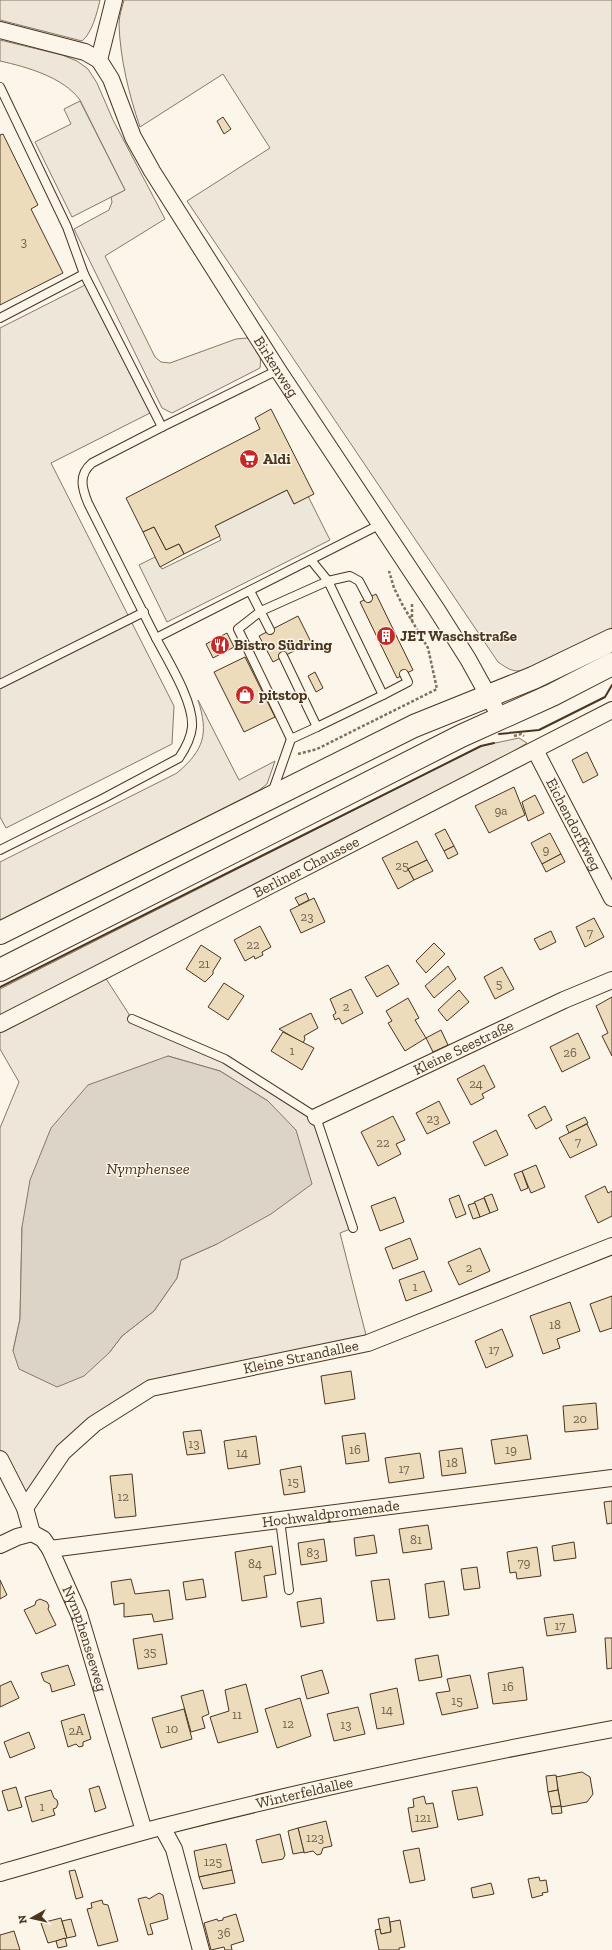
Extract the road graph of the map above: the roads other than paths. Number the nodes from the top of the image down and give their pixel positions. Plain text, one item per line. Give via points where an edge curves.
1 (114, 0) edge
2 (0, 30) edge
3 (99, 60) junction
4 (0, 87) edge
5 (84, 274) junction
6 (0, 318) edge
7 (278, 370) junction
8 (162, 427) junction
9 (381, 524) junction
10 (311, 560) junction
11 (328, 581) junction
12 (250, 591) junction
13 (368, 598) dead end
14 (261, 611) junction
15 (144, 612) junction
16 (270, 630) dead end
17 (156, 638) junction
18 (612, 640) edge
19 (283, 656) dead end
20 (612, 664) edge
21 (404, 674) dead end
22 (0, 684) edge
23 (383, 695) junction
24 (489, 695) junction
25 (612, 710) edge
26 (500, 717) junction
27 (317, 727) junction
28 (291, 739) junction
29 (535, 750) junction
30 (270, 797) junction
31 (0, 850) edge
32 (612, 898) edge
33 (0, 933) edge
34 (0, 970) edge
35 (612, 980) edge
36 (132, 1019) dead end
37 (0, 1024) edge
38 (316, 1118) junction
39 (353, 1228) dead end
40 (612, 1246) edge
41 (0, 1459) edge
42 (612, 1478) edge
43 (25, 1508) junction
44 (280, 1520) junction
45 (32, 1533) junction
46 (0, 1545) edge
47 (50, 1549) junction
48 (289, 1590) dead end
49 (612, 1729) edge
50 (162, 1827) junction
51 (144, 1831) junction
52 (0, 1873) edge
53 (201, 1950) edge

1 - 3 street
2 - 3 street via 85,52
3 - 7 street, Birkenweg via 111,79 133,136 152,171
4 - 5 lane via 67,227
5 - 6 lane
5 - 8 lane
7 - 8 lane
7 - 9 street, Birkenweg
8 - 15 lane via 92,463 85,470 82,480 83,492 88,503
9 - 10 lane
9 - 24 street, Birkenweg
10 - 11 lane
10 - 12 lane
11 - 13 lane via 350,576 359,581
11 - 14 lane
11 - 23 lane
12 - 14 lane
12 - 17 lane
14 - 16 lane
14 - 28 lane via 238,630
15 - 17 lane
15 - 22 lane
17 - 31 lane via 191,708 192,727 186,747 179,758
18 - 24 main road via 533,678
19 - 27 lane
20 - 26 main road via 552,695
21 - 23 lane via 408,682
23 - 27 lane
24 - 26 street, Birkenweg
24 - 30 main road via 414,726
25 - 29 street, Berliner Chaussee
26 - 34 main road
27 - 28 lane
28 - 30 lane
29 - 32 street, Eichendorffweg
29 - 37 street, Berliner Chaussee
30 - 33 main road
35 - 38 street, Kleine Seestraße via 564,1000
36 - 38 lane via 225,1059
38 - 39 lane
40 - 43 street, Kleine Strandallee via 368,1343 151,1388 94,1424 63,1452
41 - 43 street
42 - 44 street, Hochwaldpromenade
43 - 45 street
44 - 47 street, Hochwaldpromenade
44 - 48 lane
45 - 46 street
45 - 47 street, Nymphenseeweg via 43,1539
47 - 51 street, Nymphenseeweg via 79,1614
49 - 50 street, Winterfeldallee via 480,1753
50 - 51 street, Winterfeldallee
50 - 53 street via 174,1849
51 - 52 street, Winterfeldallee

